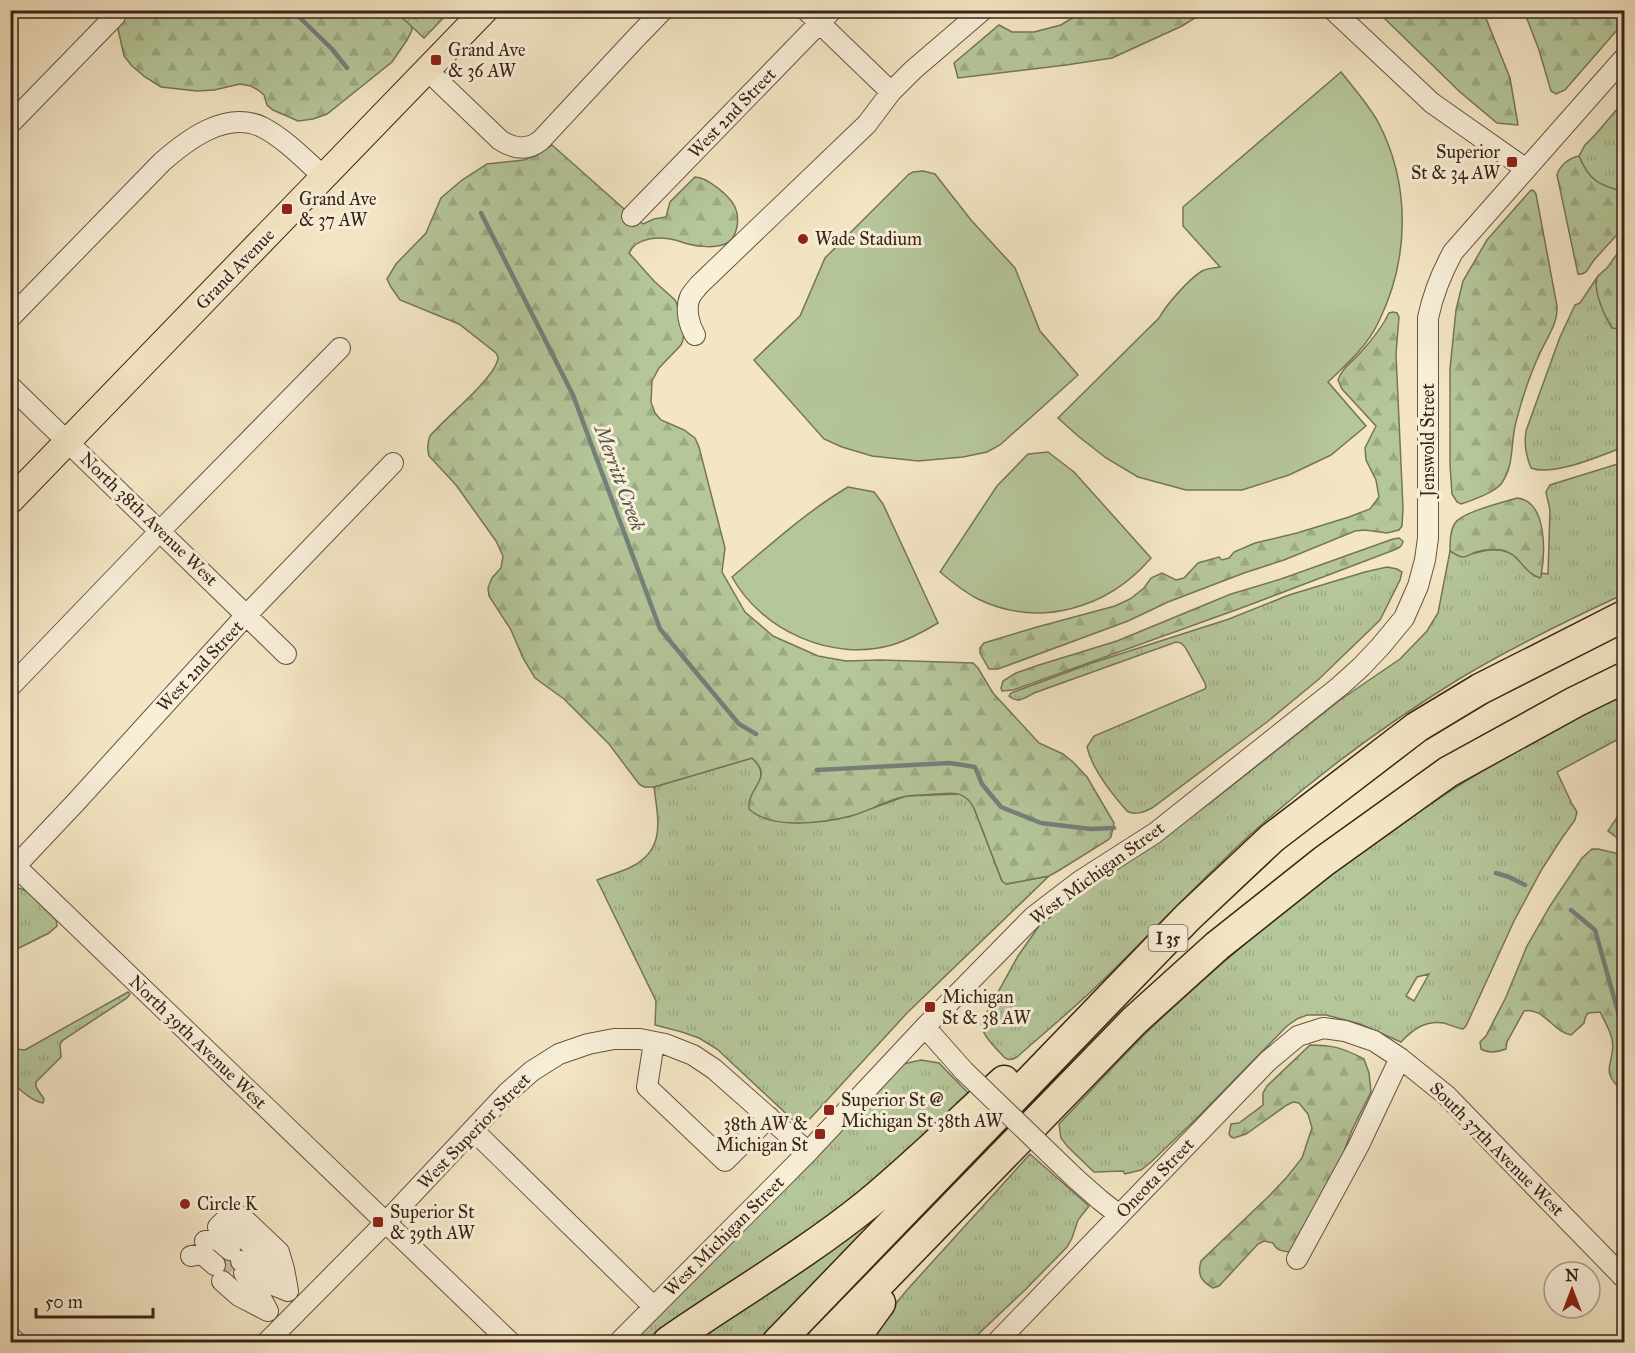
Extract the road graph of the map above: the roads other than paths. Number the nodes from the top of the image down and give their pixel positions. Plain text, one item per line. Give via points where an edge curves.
1 (485, 10) edge
2 (663, 10) edge
3 (983, 10) edge
4 (1333, 10) edge
5 (819, 15) edge
6 (115, 16) dead end
7 (1624, 58) edge
8 (427, 70) junction
9 (891, 92) junction
10 (10, 124) edge
11 (1526, 169) junction
12 (324, 177) junction
13 (632, 216) dead end
14 (10, 318) edge
15 (695, 335) dead end
16 (340, 348) dead end
17 (10, 386) edge
18 (68, 441) junction
19 (393, 463) dead end
20 (10, 501) edge
21 (160, 531) junction
22 (247, 615) junction
23 (1624, 616) edge
24 (1394, 631) joint
25 (286, 654) dead end
26 (1624, 678) edge
27 (10, 687) edge
28 (12, 866) edge
29 (1114, 993) junction
30 (925, 1027) junction
31 (1323, 1028) joint
32 (654, 1042) junction
33 (1400, 1058) junction
34 (769, 1117) junction
35 (473, 1130) junction
36 (808, 1152) junction
37 (1119, 1215) junction
38 (939, 1221) junction
39 (386, 1222) junction
40 (201, 1245) junction
41 (1297, 1259) dead end
42 (228, 1263) junction
43 (1624, 1278) edge
44 (654, 1307) junction
45 (268, 1311) dead end
46 (10, 1337) edge
47 (16, 1342) edge
48 (267, 1342) edge
49 (510, 1342) edge
50 (619, 1342) edge
51 (668, 1342) edge
52 (777, 1342) edge
53 (822, 1342) edge
54 (852, 1342) edge
55 (997, 1342) edge

1 - 8 main road, Grand Avenue
2 - 8 street via 542,140 526,147 510,146 500,140
3 - 9 street
4 - 11 street via 1432,103
5 - 9 street
5 - 13 street, West 2nd Street
6 - 10 street
7 - 11 street
8 - 12 main road, Grand Avenue
9 - 15 street via 867,124 699,285 689,298 688,311
11 - 24 street, Jenswold Street via 1453,252 1432,297 1428,318 1428,538 1418,586
12 - 14 street via 262,127 236,122 210,129 162,162
12 - 18 main road, Grand Avenue
16 - 21 street
17 - 18 street, North 38th Avenue West
18 - 20 main road, Grand Avenue
18 - 21 street, North 38th Avenue West
19 - 22 street, West 2nd Street
21 - 22 street, North 38th Avenue West
21 - 27 street
22 - 25 street, North 38th Avenue West
22 - 28 street, West 2nd Street
23 - 29 highway, I 35 via 1480,689 1417,728 1272,838
24 - 30 street, West Michigan Street via 1340,686 1155,833 1033,917
26 - 38 highway, I 35 via 1449,772 1324,861 1217,946 1134,1021
28 - 39 street, North 39th Avenue West
29 - 51 highway via 1056,1034 867,1204
29 - 52 highway, I 35
30 - 36 street, West Michigan Street
30 - 37 street, bridge via 964,1071
31 - 33 street, South 37th Avenue West via 1374,1041
31 - 37 street, Oneota Street via 1298,1036 1268,1061
32 - 34 street, West Superior Street via 693,1055
32 - 34 street via 647,1087 725,1161
32 - 35 street, West Superior Street via 614,1039 559,1054 507,1093
33 - 41 street via 1354,1155
33 - 43 street, South 37th Avenue West via 1446,1095
34 - 36 street, West Superior Street
35 - 39 street, West Superior Street
35 - 44 street
36 - 44 street, West Michigan Street
37 - 55 street, Oneota Street
38 - 53 highway, I 35
38 - 54 highway
39 - 48 street, West Superior Street
39 - 49 street, North 39th Avenue West
40 - 42 street via 202,1254
40 - 42 street via 222,1233
40 - 42 street via 225,1225 232,1227 267,1260 288,1291
42 - 45 street via 239,1296
44 - 50 street, West Michigan Street
46 - 47 street

